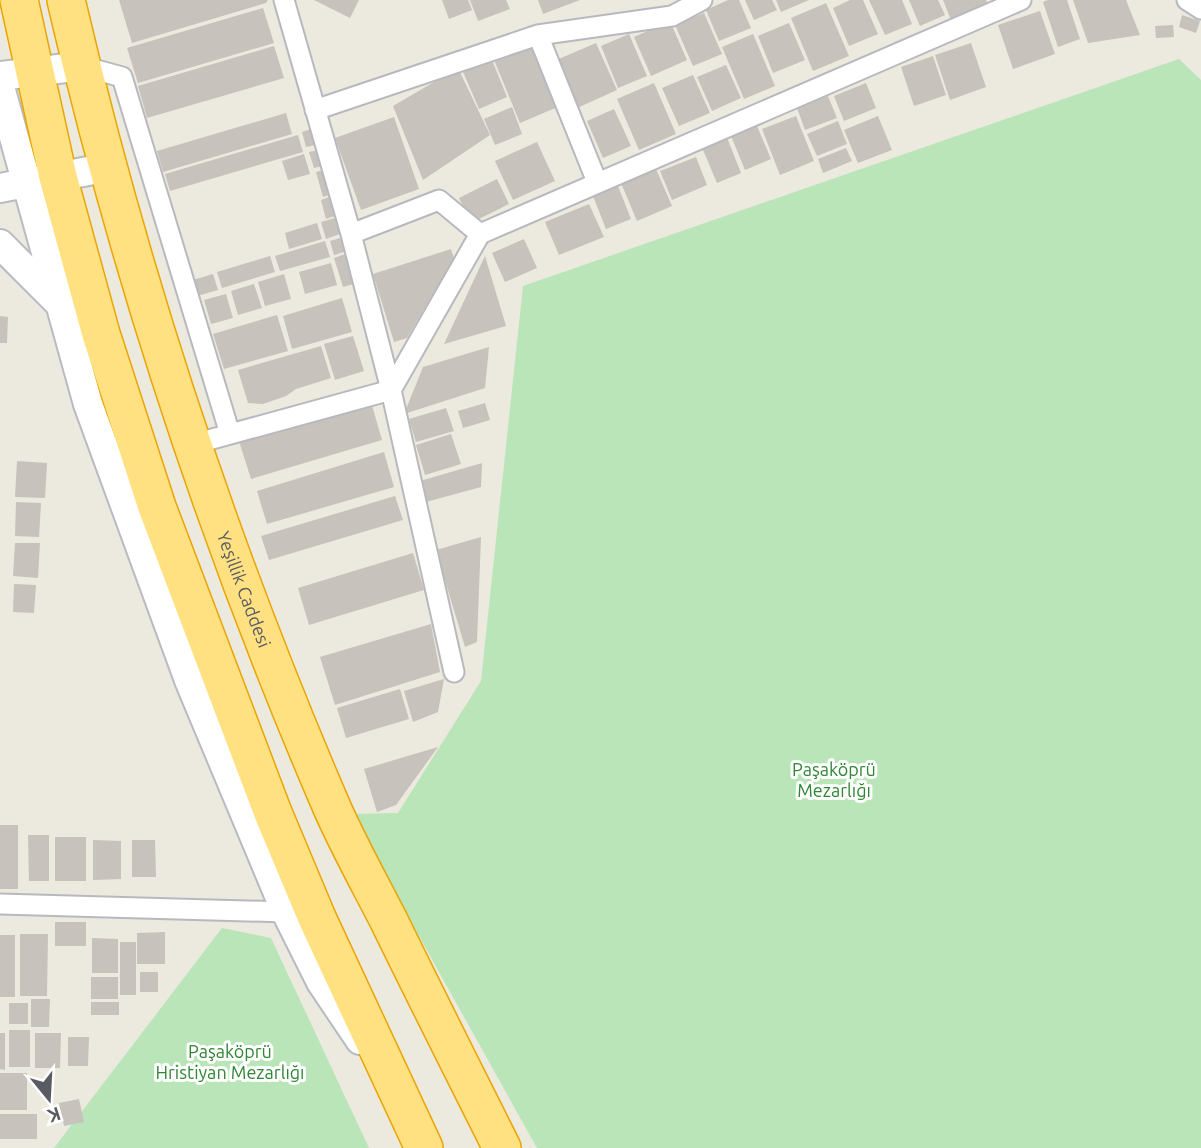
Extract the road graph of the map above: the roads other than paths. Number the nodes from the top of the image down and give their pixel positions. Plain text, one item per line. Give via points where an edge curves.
1 (19, 0) edge
2 (66, 0) edge
3 (284, 0) edge
4 (702, 0) edge
5 (1021, 0) edge
6 (1187, 0) edge
7 (1201, 9) edge
8 (538, 35) junction
9 (82, 65) junction
10 (17, 74) edge
11 (0, 87) edge
12 (315, 110) junction
13 (108, 167) junction
14 (597, 182) junction
15 (28, 183) edge
16 (351, 234) junction
17 (480, 234) junction
18 (0, 244) edge
19 (61, 305) junction
20 (391, 390) junction
21 (230, 434) junction
22 (194, 444) junction
23 (454, 672) dead end
24 (0, 904) edge
25 (286, 912) junction
26 (403, 1105) junction
27 (424, 1148) edge
28 (502, 1148) edge

1 - 10 highway
2 - 9 highway, Yeşillik Caddesi
3 - 12 street
4 - 8 street via 672,16
5 - 14 street
6 - 7 street
8 - 12 street
8 - 14 street
9 - 10 street
9 - 13 highway, Yeşillik Caddesi
9 - 21 street via 122,77
10 - 15 highway
11 - 15 street
12 - 16 street
13 - 15 street
13 - 22 highway, Yeşillik Caddesi
14 - 17 street
15 - 19 street
15 - 26 highway via 101,334 157,507 273,813
16 - 17 street via 439,200
16 - 20 street
17 - 20 street
18 - 19 street
19 - 25 street via 89,404 189,680
20 - 21 street
20 - 23 street
21 - 22 street
22 - 28 highway, Yeşillik Caddesi via 256,617 334,812
24 - 25 street
25 - 26 street via 321,982
26 - 27 highway

